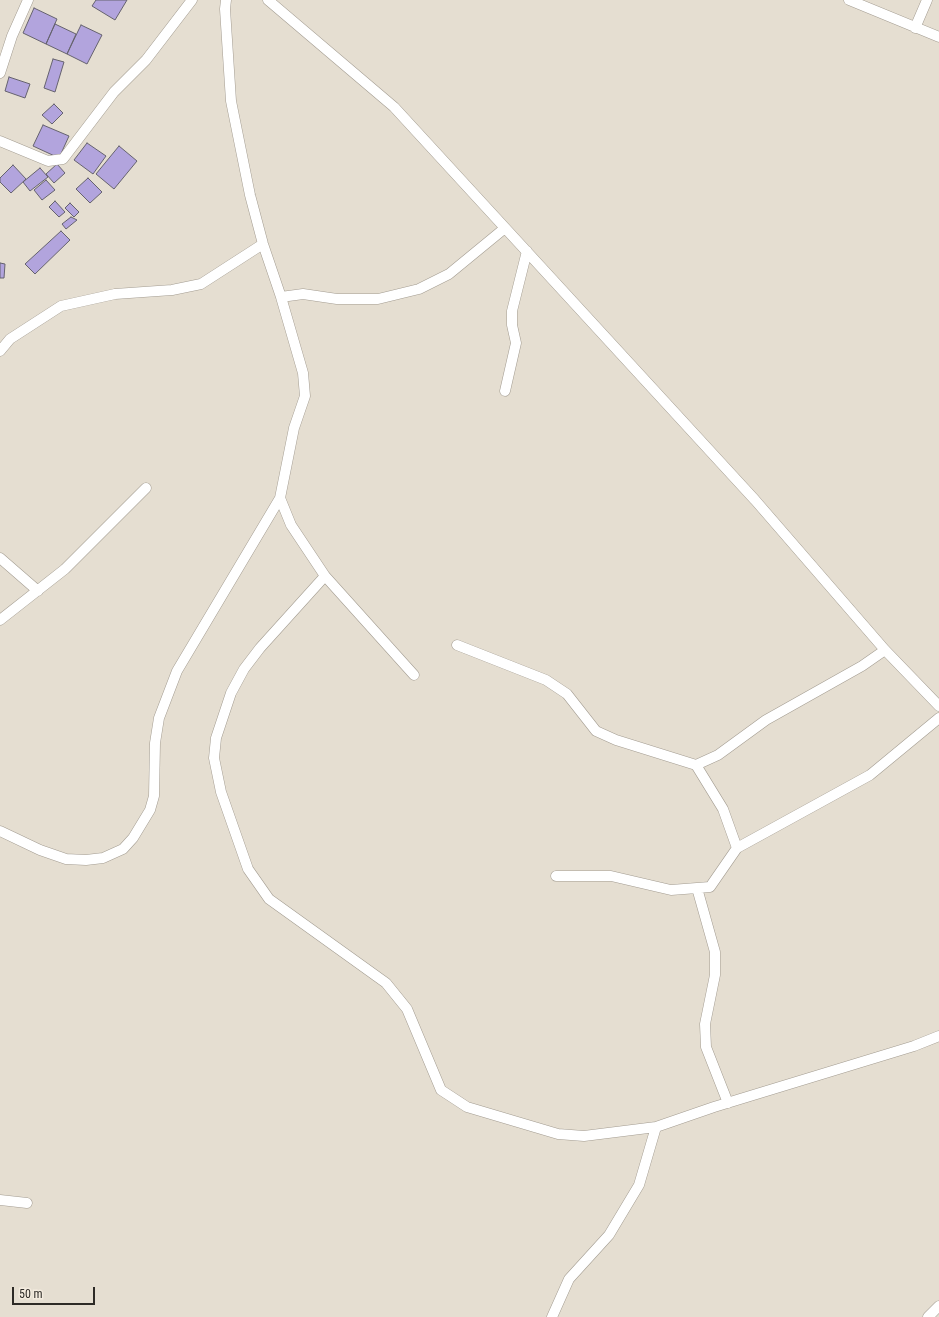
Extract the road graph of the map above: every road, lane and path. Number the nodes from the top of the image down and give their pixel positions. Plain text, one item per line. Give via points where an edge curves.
1 (28, 0) edge
2 (192, 0) edge
3 (226, 0) edge
4 (268, 0) edge
5 (849, 0) edge
6 (927, 0) edge
7 (915, 28) junction
8 (939, 38) edge
9 (0, 73) edge
10 (0, 140) edge
11 (505, 228) junction
12 (263, 244) junction
13 (527, 252) junction
14 (281, 297) junction
15 (0, 351) edge
16 (505, 391) dead end
17 (146, 488) dead end
18 (280, 498) junction
19 (0, 558) edge
20 (325, 576) junction
21 (38, 591) junction
22 (0, 620) edge
23 (457, 645) dead end
24 (885, 650) junction
25 (414, 675) dead end
26 (939, 706) edge
27 (939, 718) edge
28 (696, 765) junction
29 (0, 831) edge
30 (737, 848) junction
31 (556, 876) dead end
32 (696, 888) junction
33 (939, 1036) edge
34 (728, 1103) junction
35 (656, 1127) junction
36 (0, 1200) edge
37 (27, 1203) dead end
38 (939, 1306) edge
39 (552, 1317) edge
40 (928, 1317) edge

1 - 9 street via 12,36
2 - 10 street via 146,60 114,92 63,159 48,160
3 - 12 street via 224,9 231,100 250,195
4 - 11 street via 394,107
5 - 7 street
6 - 7 street
7 - 8 street
11 - 13 street
11 - 14 street via 449,274 419,289 378,298 337,299 303,294
12 - 14 street
12 - 15 street via 201,284 172,290 116,294 61,306 10,339
13 - 16 street via 512,311 516,343
13 - 24 street via 755,500
14 - 18 street via 303,373 305,396 294,428
17 - 21 street via 65,569
18 - 20 street via 291,524
18 - 29 street via 177,671 159,718 155,743 154,796 150,810 134,838 123,849 103,858 66,859
19 - 21 street
20 - 25 street
20 - 35 street via 285,618 244,669 231,693 216,738 214,758 221,792 248,869 269,899 386,983 407,1010 441,1090 466,1107 558,1134 584,1136
21 - 22 street
23 - 28 street via 546,680 566,694 596,731 616,740
24 - 26 street
24 - 28 street via 862,666 766,720 718,755
27 - 30 street via 870,775
28 - 30 street via 723,809
30 - 32 street via 710,887
31 - 32 street via 612,876 671,890
32 - 34 street via 715,952 715,975 705,1024 706,1047
33 - 34 street
34 - 35 street
35 - 39 street via 639,1185 609,1235 569,1279
36 - 37 street
38 - 40 street

